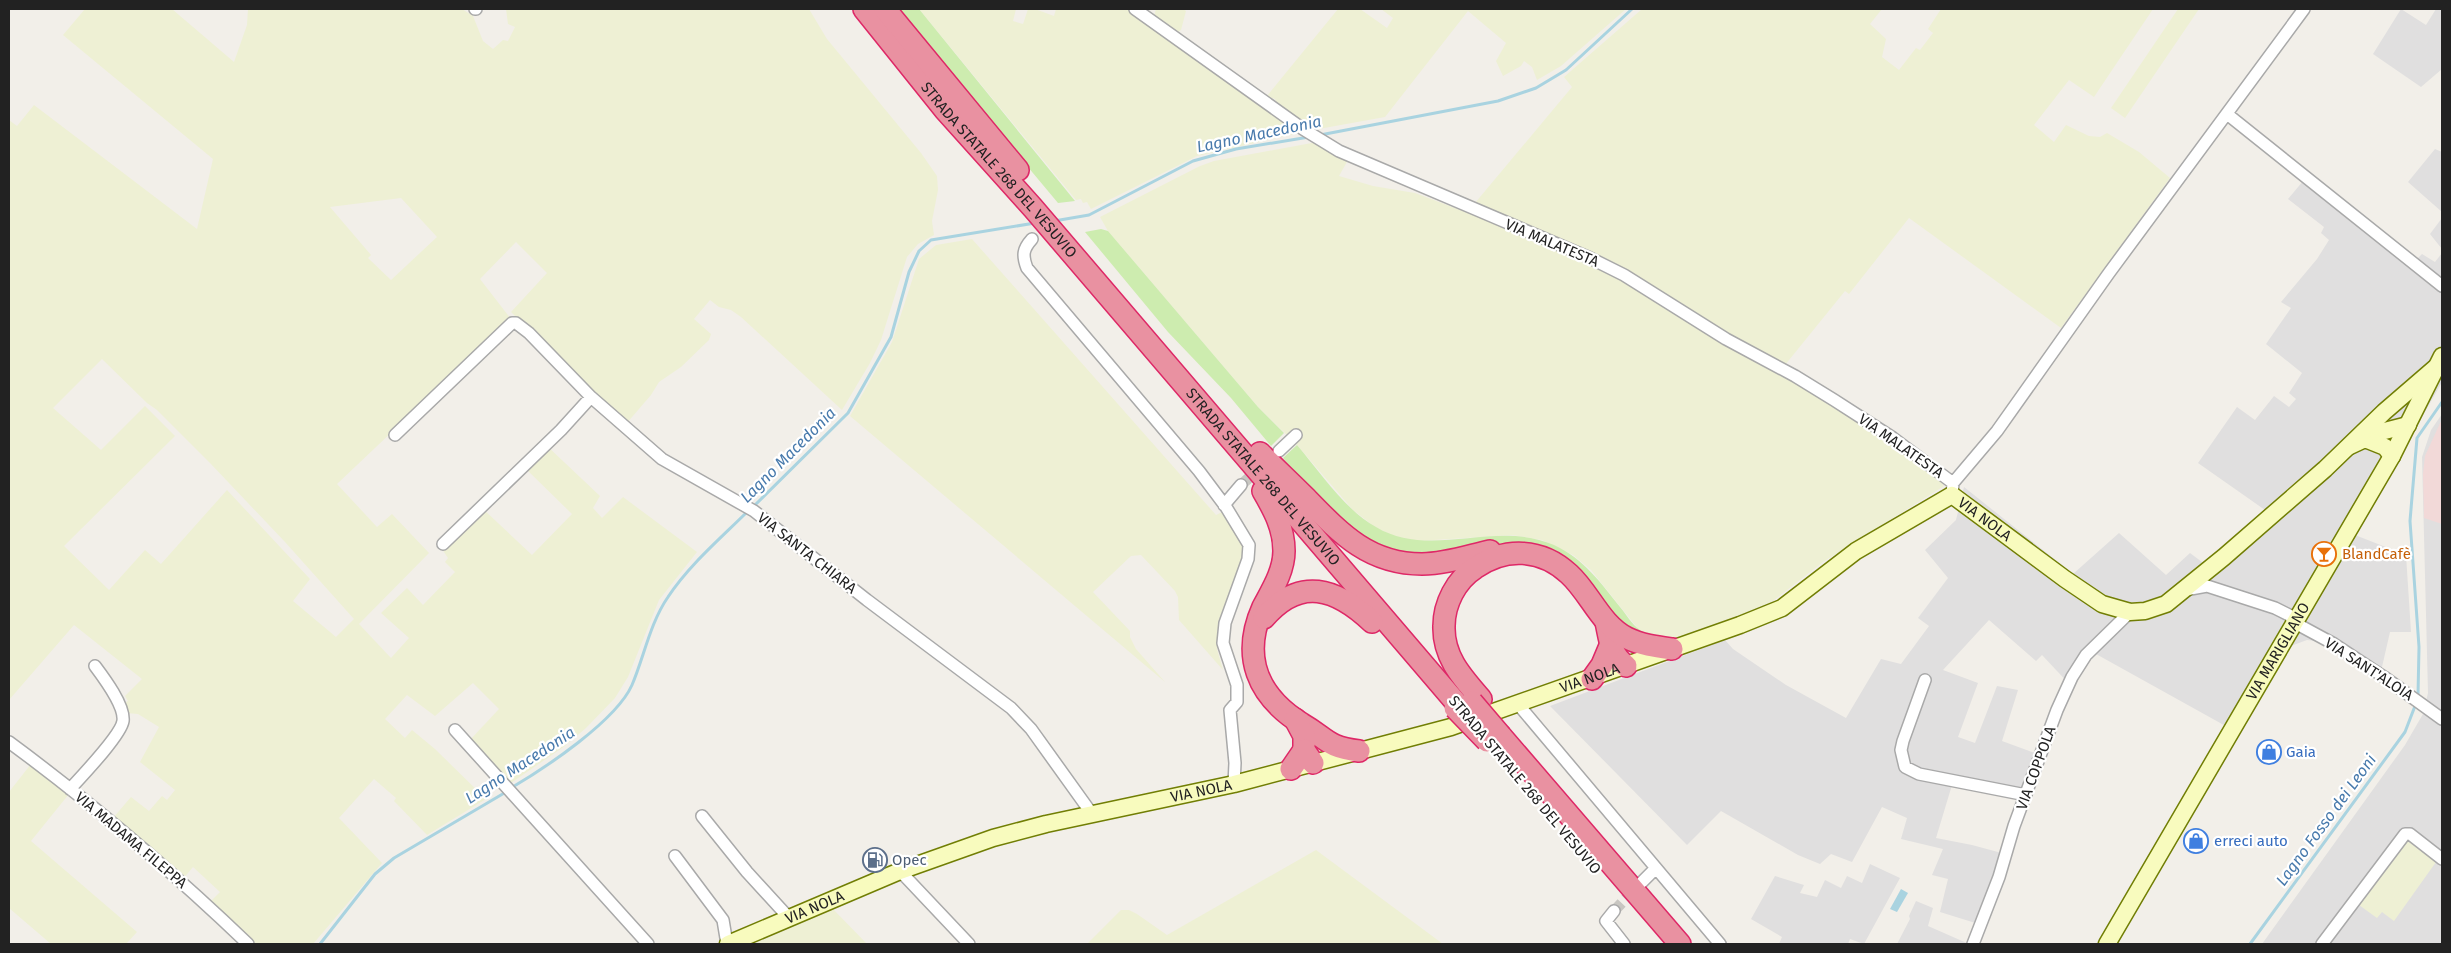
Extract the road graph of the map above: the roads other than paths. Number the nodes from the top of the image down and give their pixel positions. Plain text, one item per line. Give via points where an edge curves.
1 (864, 9) edge
2 (884, 9) edge
3 (1135, 9) edge
4 (2304, 9) edge
5 (2227, 114) junction
6 (1040, 206) junction
7 (1032, 238) dead end
8 (1069, 241) junction
9 (2442, 286) edge
10 (2439, 362) edge
11 (1174, 374) junction
12 (591, 398) junction
13 (2384, 412) junction
14 (2410, 422) junction
15 (395, 434) dead end
16 (1296, 435) dead end
17 (2366, 439) junction
18 (2350, 446) junction
19 (1270, 452) junction
20 (2392, 456) junction
21 (1241, 485) tunnel mouth
22 (1952, 489) junction
23 (1224, 505) junction
24 (443, 544) dead end
25 (1502, 554) junction
26 (2185, 590) junction
27 (2130, 612) junction
28 (2294, 621) junction
29 (1257, 626) junction
30 (1619, 642) junction
31 (1672, 649) junction
32 (1628, 665) junction
33 (95, 666) dead end
34 (1592, 678) junction
35 (1925, 680) dead end
36 (1467, 704) junction
37 (1518, 704) junction
38 (1295, 719) junction
39 (2442, 719) edge
40 (455, 730) dead end
41 (1320, 736) junction
42 (1499, 736) junction
43 (9, 742) edge
44 (1359, 751) junction
45 (1312, 758) junction
46 (1291, 769) joint
47 (1234, 784) junction
48 (70, 789) junction
49 (2026, 795) junction
50 (1092, 814) junction
51 (702, 816) dead end
52 (676, 856) dead end
53 (2442, 859) edge
54 (1656, 868) junction
55 (900, 871) junction
56 (1642, 882) tunnel mouth
57 (1614, 911) tunnel mouth
58 (790, 919) junction
59 (248, 944) edge
60 (648, 944) edge
61 (728, 944) edge
62 (969, 944) edge
63 (1624, 944) edge
64 (1661, 944) edge
65 (1680, 944) edge
66 (1720, 944) edge
67 (1973, 944) edge
68 (2107, 944) edge
69 (2322, 944) edge

1 - 6 highway, STRADA STATALE 268 DEL VESUVIO via 945,110
2 - 6 highway, STRADA STATALE 268 DEL VESUVIO
3 - 22 street, VIA MALATESTA via 1339,151 1624,275 1726,339 1834,400 1892,438
4 - 5 street
5 - 9 street
5 - 22 street
6 - 8 highway, STRADA STATALE 268 DEL VESUVIO
7 - 23 street via 1024,247 1027,268 1150,412
8 - 11 highway, STRADA STATALE 268 DEL VESUVIO
8 - 19 highway, STRADA STATALE 268 DEL VESUVIO
10 - 13 street, VIA NOLA
10 - 14 street, VIA MARIGLIANO
11 - 29 highway via 1260,487 1283,532 1284,553 1280,572
11 - 36 highway, STRADA STATALE 268 DEL VESUVIO
12 - 15 street, VIA SANTA CHIARA via 529,333 512,323
12 - 24 street
12 - 50 street, VIA SANTA CHIARA via 662,459 754,511 1011,708 1031,729
13 - 14 street
13 - 18 street, VIA NOLA
14 - 17 street, VIA NOLA
14 - 20 street, VIA MARIGLIANO
16 - 19 street
17 - 18 street, VIA NOLA
17 - 20 street via 2385,447
18 - 26 street, VIA NOLA
19 - 25 highway via 1352,542 1373,555 1424,564 1494,551
19 - 36 highway, STRADA STATALE 268 DEL VESUVIO
20 - 28 street, VIA MARIGLIANO
21 - 23 street
22 - 27 street, VIA NOLA via 2083,592 2108,606
22 - 31 street, VIA NOLA via 1856,551 1782,608
23 - 47 street via 1249,544 1248,558 1225,623 1223,643 1237,692 1237,702 1230,710
25 - 30 highway via 1519,552 1535,555 1553,562 1569,574
25 - 36 highway via 1472,569 1457,586 1445,612 1444,636
26 - 27 street, VIA NOLA via 2166,604
26 - 28 street, VIA SANT'ALOIA via 2207,586 2275,608 2290,615
27 - 49 street, VIA COPPOLA via 2086,655 2072,678
28 - 39 street, VIA SANT'ALOIA via 2334,644
28 - 68 street, VIA MARIGLIANO
29 - 36 highway via 1280,602 1297,593 1321,592 1337,596 1353,605
29 - 38 highway via 1252,654 1258,677 1265,690
30 - 31 highway
30 - 32 highway via 1616,657
30 - 34 highway
31 - 32 street, VIA NOLA
32 - 34 street, VIA NOLA
33 - 48 street via 115,697 123,724
34 - 37 street, VIA NOLA
35 - 49 street via 1902,741 1905,767 1919,774
36 - 42 highway, STRADA STATALE 268 DEL VESUVIO, bridge
37 - 44 street, VIA NOLA via 1451,727
37 - 54 street
38 - 41 highway
38 - 45 highway
40 - 60 street
41 - 44 highway via 1338,749
41 - 45 highway
42 - 64 highway, STRADA STATALE 268 DEL VESUVIO
42 - 65 highway, STRADA STATALE 268 DEL VESUVIO
43 - 48 street, VIA MADAMA FILEPPA
44 - 45 street, VIA NOLA
45 - 46 highway
46 - 47 street, VIA NOLA
47 - 50 street, VIA NOLA
48 - 59 street, VIA MADAMA FILEPPA via 183,883
49 - 67 street, VIA COPPOLA
50 - 55 street, VIA NOLA via 1018,831
51 - 58 street
52 - 61 street via 723,920
53 - 69 street via 2410,834 2404,834
54 - 56 street
54 - 66 street
55 - 58 street, VIA NOLA
55 - 62 street
57 - 63 street via 1606,921
58 - 61 street, VIA NOLA

